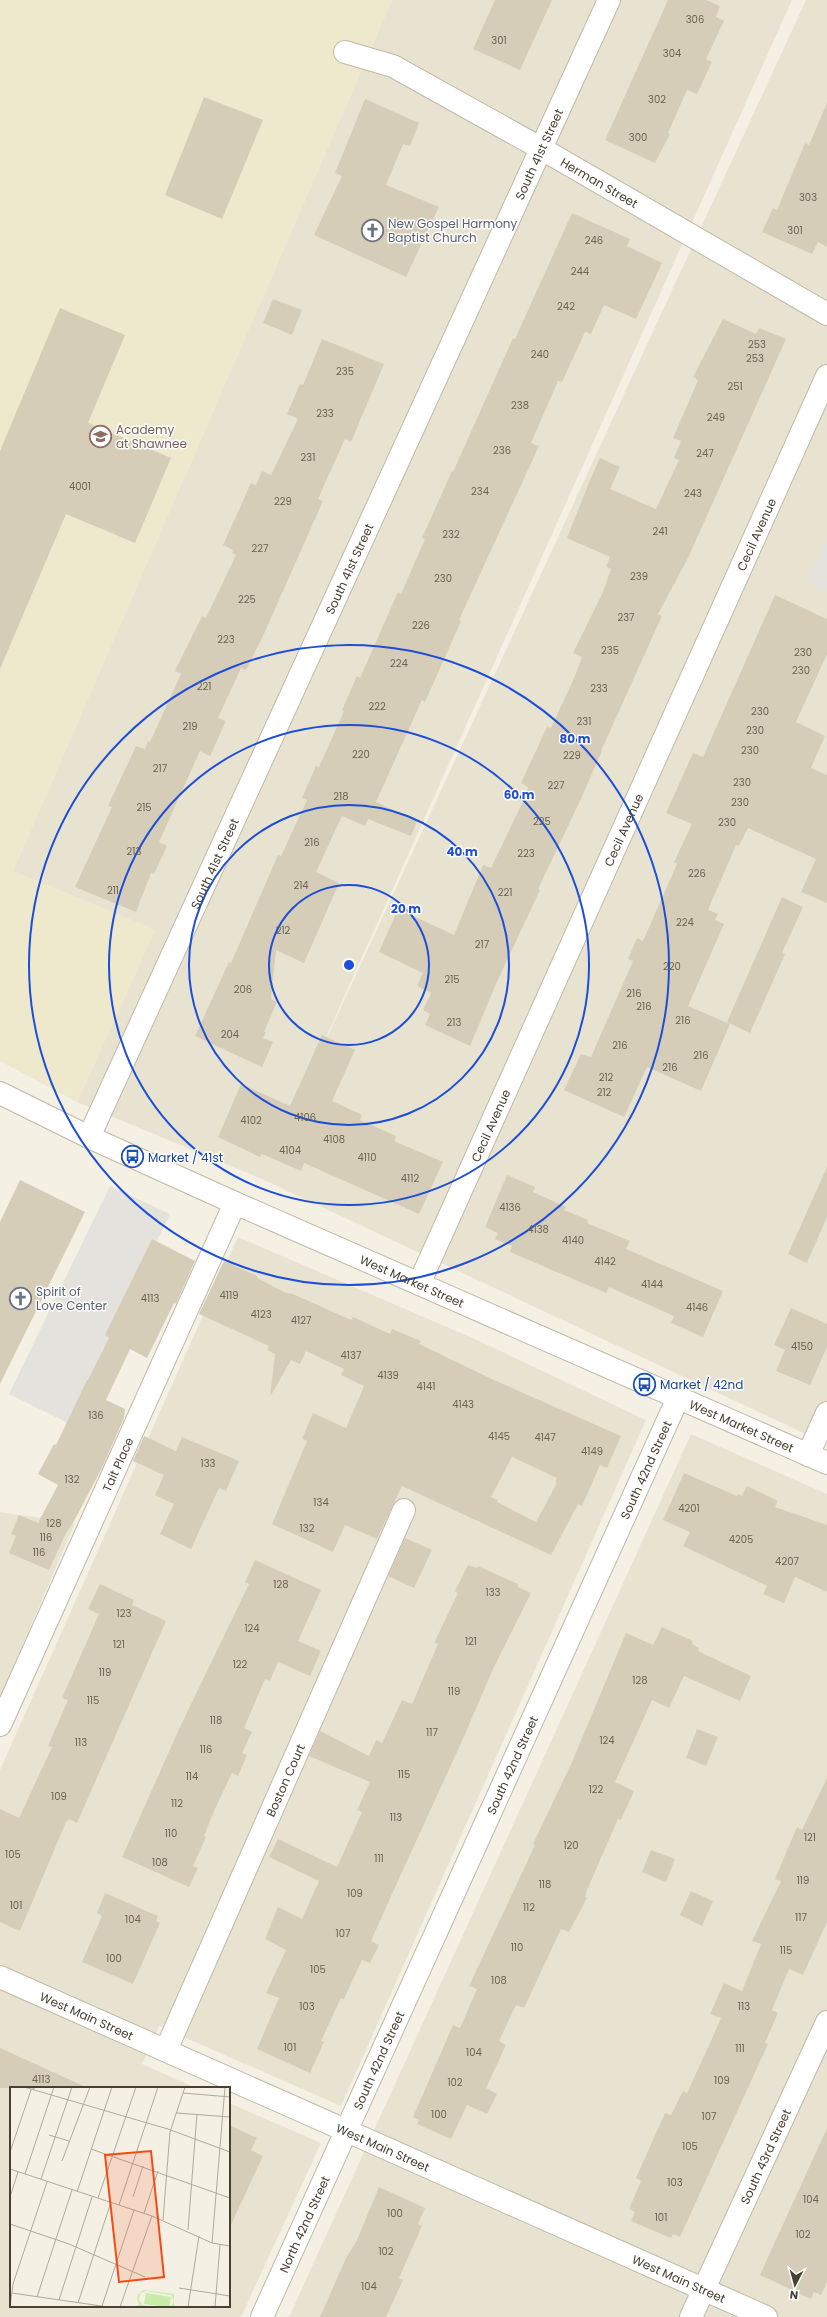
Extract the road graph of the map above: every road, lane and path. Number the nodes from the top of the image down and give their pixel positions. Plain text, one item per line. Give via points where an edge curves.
1 (609, 0) edge
2 (345, 52) dead end
3 (542, 149) junction
4 (827, 314) edge
5 (827, 376) edge
6 (0, 1093) edge
7 (89, 1137) junction
8 (235, 1204) junction
9 (419, 1284) junction
10 (678, 1398) junction
11 (827, 1413) edge
12 (817, 1459) edge
13 (404, 1510) dead end
14 (0, 1725) edge
15 (0, 1977) edge
16 (827, 2022) edge
17 (166, 2050) junction
18 (346, 2132) junction
19 (703, 2291) junction
20 (262, 2317) edge
21 (691, 2317) edge
22 (766, 2317) edge

1 - 3 street, South 41st Street
2 - 3 street, Herman Street via 393,66
3 - 4 street, Herman Street
3 - 7 street, South 41st Street
5 - 9 street, Cecil Avenue
6 - 7 street, West Market Street
7 - 8 street, West Market Street
8 - 9 street, West Market Street
8 - 14 street, Tait Place
9 - 10 street, West Market Street
10 - 12 street, West Market Street
10 - 18 street, South 42nd Street
11 - 12 street
13 - 17 street, Boston Court
15 - 17 street, West Main Street
16 - 19 street, South 43rd Street
17 - 18 street, West Main Street
18 - 19 street, West Main Street
18 - 20 street, North 42nd Street
19 - 21 street, South 43rd Street
19 - 22 street, West Main Street

